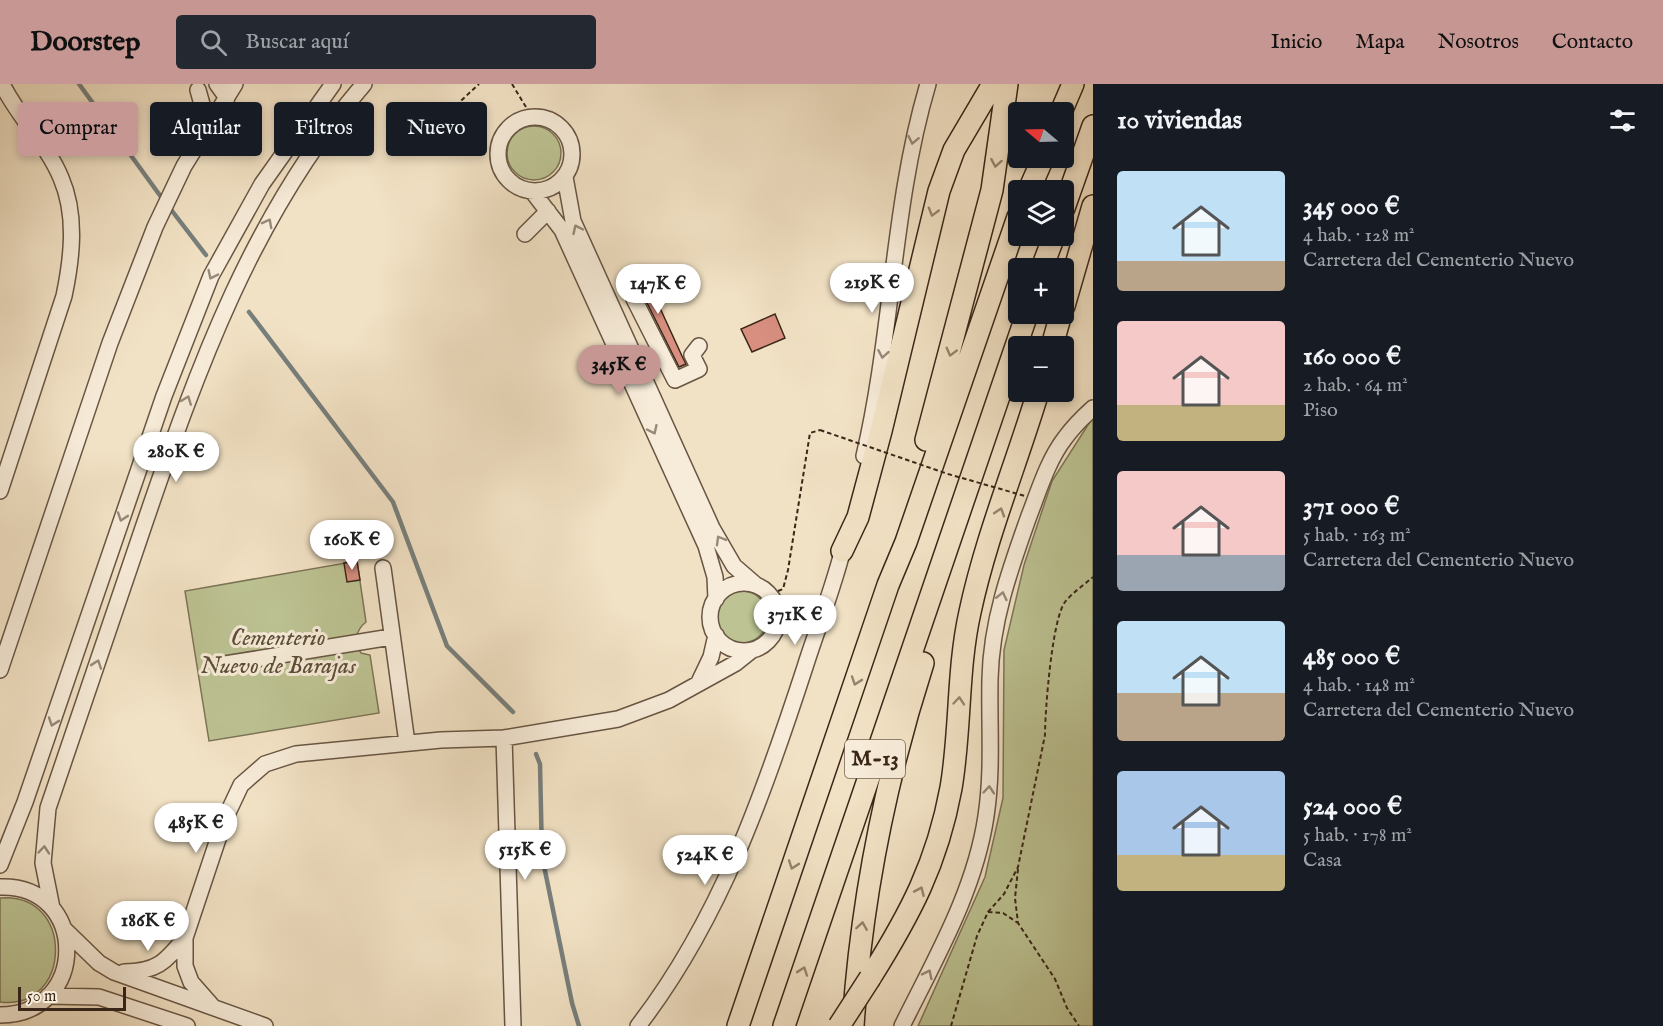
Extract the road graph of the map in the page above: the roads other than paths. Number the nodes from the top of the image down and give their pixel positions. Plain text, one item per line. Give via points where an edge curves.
1 (2, 84) edge
2 (217, 84) edge
3 (235, 84) edge
4 (333, 84) edge
5 (364, 84) edge
6 (928, 84) edge
7 (993, 84) edge
8 (1007, 84) edge
9 (1073, 84) edge
10 (194, 87) edge
11 (227, 98) junction
12 (200, 102) edge
13 (224, 102) edge
14 (1065, 102) edge
15 (1093, 126) edge
16 (190, 156) edge
17 (565, 177) junction
18 (1074, 180) edge
19 (532, 191) junction
20 (1093, 206) edge
21 (548, 211) junction
22 (525, 234) dead end
23 (1008, 246) edge
24 (1074, 272) edge
25 (634, 299) dead end
26 (1024, 324) edge
27 (699, 346) dead end
28 (1035, 402) edge
29 (1093, 408) edge
30 (0, 491) edge
31 (967, 492) junction
32 (842, 551) junction
33 (383, 568) dead end
34 (756, 585) junction
35 (888, 585) junction
36 (716, 599) junction
37 (716, 635) junction
38 (392, 637) junction
39 (751, 651) junction
40 (219, 665) dead end
41 (0, 670) edge
42 (700, 680) junction
43 (504, 738) junction
44 (407, 743) junction
45 (0, 866) edge
46 (0, 887) edge
47 (52, 908) junction
48 (65, 930) junction
49 (185, 938) junction
50 (114, 972) junction
51 (48, 996) junction
52 (213, 1007) junction
53 (6, 1020) edge
54 (187, 1026) edge
55 (265, 1026) edge
56 (513, 1026) edge
57 (638, 1026) edge
58 (738, 1026) edge
59 (784, 1026) edge
60 (839, 1026) edge
61 (853, 1026) edge
62 (902, 1026) edge

1 - 30 street via 61,178 72,230 64,296
2 - 11 street
3 - 11 street
4 -> 45 street via 262,184 211,276 164,396 26,802
47 -> 5 street via 43,863 48,808 186,401 232,291 282,197
6 -> 32 street via 905,179 886,334 868,438
7 -> 32 highway via 954,150 939,191 858,517
8 -> 35 highway via 992,190 937,404 897,537
9 - 14 highway
10 - 11 street
10 - 12 street
11 - 13 street
15 - 18 highway
16 - 41 street via 155,227 110,343
17 - 19 street via 556,185
17 - 19 street via 573,154 570,142 555,123 532,117 520,120 506,132 498,148 498,160 510,182
34 -> 17 street via 734,566 712,528 573,221
19 - 21 street
20 - 24 highway
21 - 22 street
21 -> 36 street via 562,230 706,546 715,577
23 - 35 highway, M-13
25 - 27 street via 675,380 699,369 692,355
26 - 31 highway, M-13
60 -> 28 highway, bridge via 908,916 943,825 970,614
62 -> 29 street via 965,896 980,849 992,742 990,678 1004,586 1045,476 1064,439
59 -> 31 highway, M-13
61 -> 31 highway via 860,937 873,853 915,688 962,542
32 - 57 street via 778,750 725,884 689,953
33 - 38 street
34 - 36 street via 734,585
34 - 39 street via 773,599 778,620 770,640
35 -> 58 highway, M-13
36 - 37 street via 711,617
37 - 39 street via 730,648
37 - 42 street
38 - 40 street
38 - 44 street
39 - 42 street via 736,663
42 - 43 street via 669,700 618,719
43 - 44 street
43 - 56 street
44 - 49 street via 296,754 265,764 241,785 224,821
46 - 47 street via 33,893
47 - 48 street
48 - 50 street
48 - 51 street via 66,966
49 - 50 street via 164,963 144,972
49 - 52 street via 185,966 191,982
50 - 52 street
51 - 53 street
51 - 54 street via 99,997
52 - 55 street

